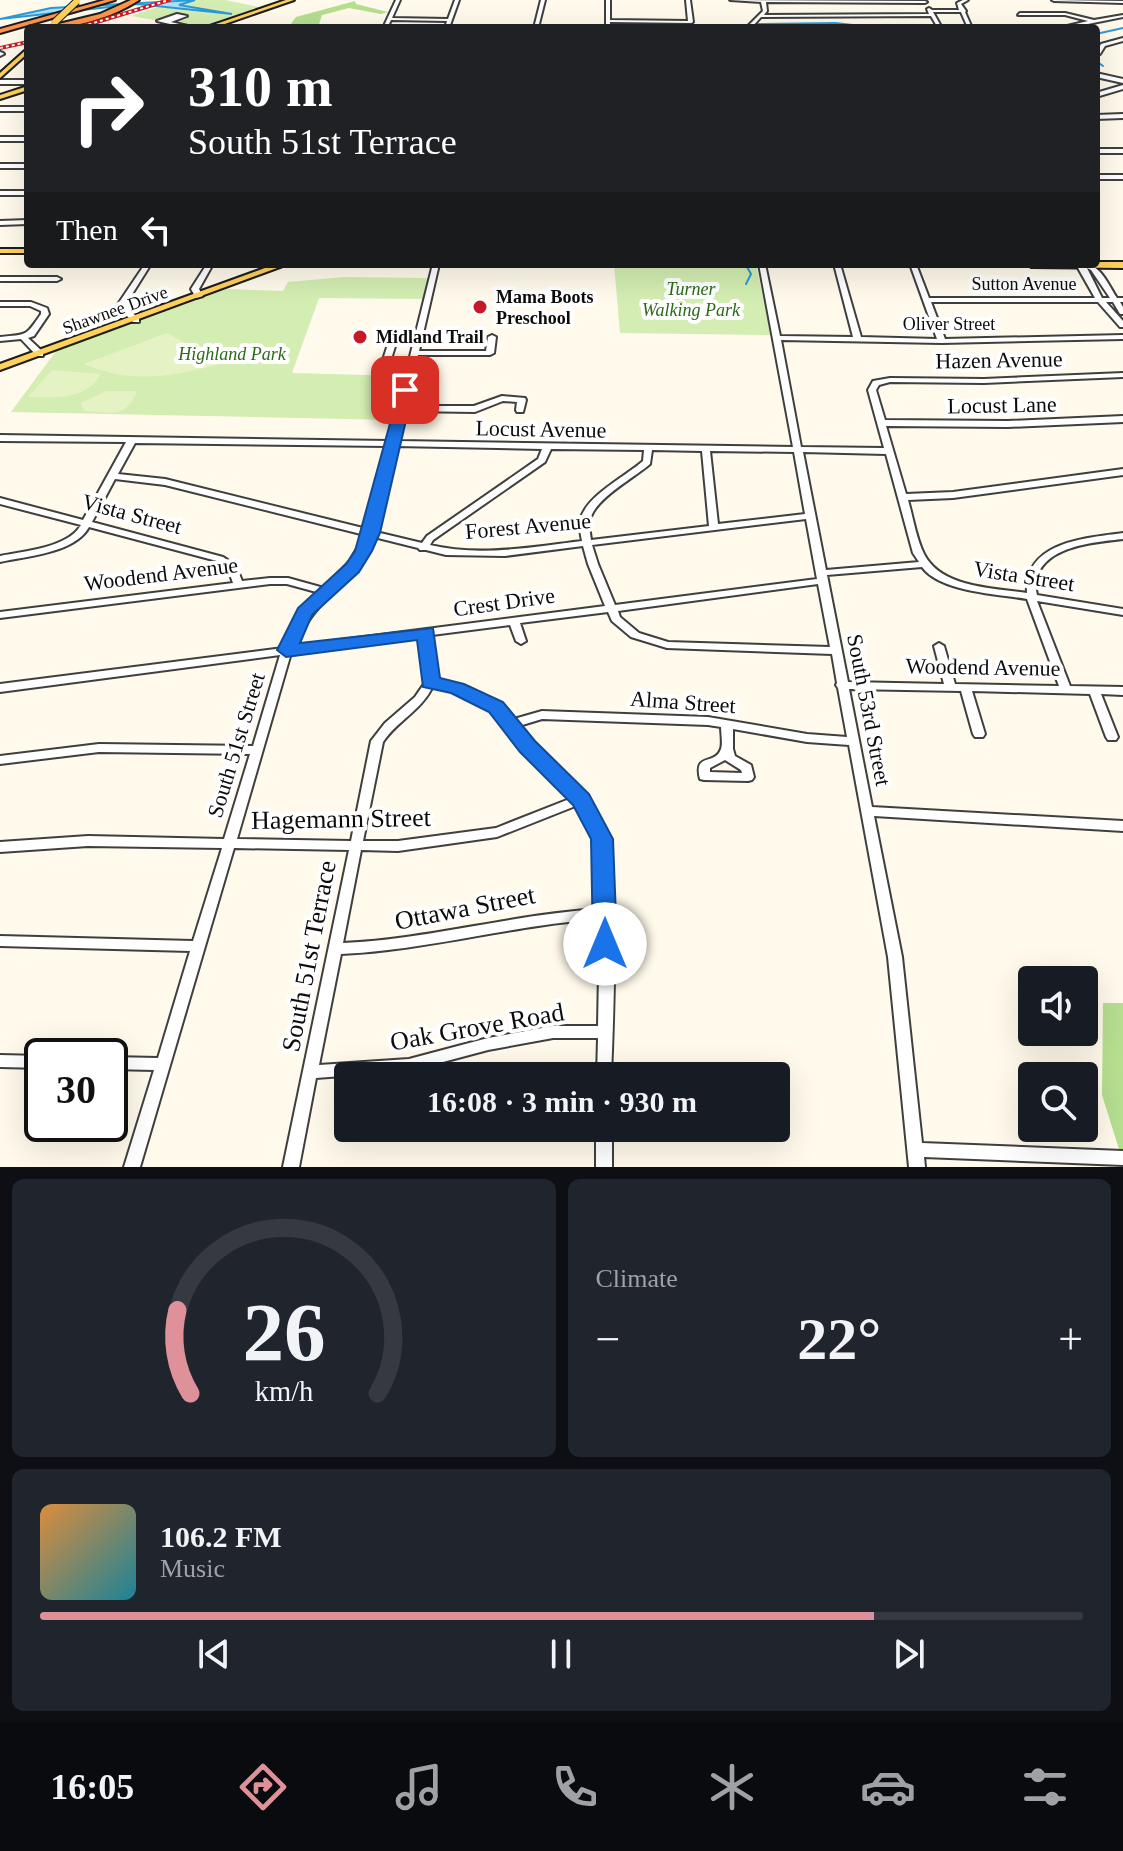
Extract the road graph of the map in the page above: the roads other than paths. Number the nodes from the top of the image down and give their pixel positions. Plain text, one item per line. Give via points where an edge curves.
1 (112, 0) edge
2 (136, 0) edge
3 (291, 0) edge
4 (398, 0) edge
5 (457, 0) edge
6 (543, 0) edge
7 (608, 0) edge
8 (688, 0) edge
9 (732, 0) edge
10 (763, 0) edge
11 (817, 0) edge
12 (965, 0) edge
13 (1054, 0) edge
14 (78, 1) edge
15 (102, 1) edge
16 (924, 1) edge
17 (1110, 1) edge
18 (1123, 2) edge
19 (964, 11) junction
20 (930, 13) junction
21 (1020, 14) dead end
22 (177, 15) dead end
23 (760, 16) junction
24 (1123, 16) edge
25 (389, 19) junction
26 (450, 20) junction
27 (608, 21) joint
28 (1095, 22) junction
29 (24, 24) edge
30 (25, 24) edge
31 (52, 24) edge
32 (68, 24) edge
33 (176, 24) edge
34 (219, 24) edge
35 (387, 24) edge
36 (448, 24) edge
37 (537, 24) edge
38 (749, 24) edge
39 (937, 24) edge
40 (969, 24) edge
41 (1084, 24) edge
42 (0, 31) edge
43 (24, 31) edge
44 (1123, 39) edge
45 (1100, 50) edge
46 (24, 54) edge
47 (1100, 76) edge
48 (0, 79) edge
49 (24, 84) edge
50 (1123, 84) edge
51 (24, 87) edge
52 (1100, 93) edge
53 (1, 98) edge
54 (0, 109) edge
55 (24, 109) edge
56 (1123, 116) edge
57 (1100, 117) edge
58 (0, 139) edge
59 (24, 139) edge
60 (1100, 151) edge
61 (1123, 151) edge
62 (0, 166) edge
63 (24, 166) edge
64 (1100, 177) edge
65 (1123, 177) edge
66 (0, 193) edge
67 (24, 193) edge
68 (24, 222) edge
69 (0, 223) edge
70 (0, 251) edge
71 (24, 251) edge
72 (1100, 264) edge
73 (1123, 265) edge
74 (145, 268) edge
75 (208, 268) edge
76 (273, 268) edge
77 (435, 268) edge
78 (763, 268) edge
79 (838, 268) edge
80 (914, 268) edge
81 (1083, 268) edge
82 (1092, 268) edge
83 (0, 279) edge
84 (57, 279) dead end
85 (199, 296) junction
86 (1113, 299) junction
87 (926, 300) junction
88 (1100, 300) junction
89 (1123, 300) edge
90 (0, 304) edge
91 (1123, 312) edge
92 (126, 313) junction
93 (100, 317) dead end
94 (136, 320) junction
95 (1123, 325) edge
96 (23, 337) junction
97 (492, 337) dead end
98 (1123, 337) edge
99 (776, 338) junction
100 (0, 339) edge
101 (393, 340) dead end
102 (858, 340) junction
103 (942, 341) junction
104 (414, 353) junction
105 (40, 354) junction
106 (0, 367) edge
107 (383, 372) dead end
108 (1123, 375) edge
109 (401, 408) junction
110 (520, 410) dead end
111 (1123, 419) edge
112 (881, 423) junction
113 (0, 438) edge
114 (132, 440) junction
115 (392, 444) junction
116 (547, 447) junction
117 (648, 449) junction
118 (706, 450) junction
119 (798, 450) junction
120 (889, 451) junction
121 (1123, 472) edge
122 (113, 476) junction
123 (902, 497) junction
124 (0, 501) edge
125 (811, 516) junction
126 (87, 523) junction
127 (713, 525) junction
128 (371, 533) junction
129 (1123, 536) edge
130 (586, 542) junction
131 (423, 548) junction
132 (0, 559) edge
133 (925, 564) junction
134 (822, 577) junction
135 (238, 584) junction
136 (326, 592) junction
137 (1031, 598) junction
138 (612, 608) junction
139 (1123, 612) edge
140 (0, 615) edge
141 (514, 620) junction
142 (426, 632) junction
143 (521, 641) dead end
144 (939, 646) dead end
145 (286, 650) junction
146 (835, 651) junction
147 (430, 682) junction
148 (841, 685) junction
149 (950, 686) junction
150 (965, 687) junction
151 (0, 688) edge
152 (1066, 689) junction
153 (1094, 690) junction
154 (1123, 691) edge
155 (727, 723) junction
156 (512, 724) junction
157 (979, 734) dead end
158 (1112, 737) dead end
159 (852, 741) junction
160 (727, 749) dead end
161 (254, 750) junction
162 (0, 760) edge
163 (581, 799) junction
164 (866, 811) junction
165 (1123, 826) edge
166 (227, 845) junction
167 (0, 847) edge
168 (355, 848) junction
169 (605, 914) junction
170 (0, 941) edge
171 (196, 946) junction
172 (335, 949) junction
173 (605, 1032) junction
174 (0, 1061) edge
175 (24, 1062) edge
176 (604, 1062) edge
177 (128, 1063) edge
178 (163, 1064) junction
179 (310, 1072) junction
180 (604, 1142) edge
181 (915, 1150) junction
182 (1123, 1158) edge
183 (132, 1167) edge
184 (291, 1167) edge
185 (604, 1167) edge
186 (917, 1167) edge

1 - 15 highway
2 - 32 highway
3 - 34 main road
4 - 25 street
5 - 26 street
6 - 37 street
7 - 27 street
8 - 27 street via 691,22
9 - 10 street
10 - 11 street
10 - 23 street
11 - 16 street
12 - 19 street via 959,4
13 - 17 street
14 - 31 main road, bridge
15 - 30 highway, bridge
15 - 42 highway, bridge
16 - 20 street
17 - 18 street
19 - 20 street
19 - 40 street
20 - 23 street
20 - 39 street
21 - 28 street via 1065,14
22 - 33 street via 159,21
23 - 38 street
24 - 28 street
25 - 26 street
25 - 35 street
26 - 36 street
28 - 41 street
29 - 42 highway, bridge
42 - 43 highway
44 - 45 street
46 - 48 main road
47 - 50 street
48 - 49 street
50 - 52 street
51 - 53 main road
54 - 55 street
56 - 57 street
58 - 59 street
60 - 61 street
62 - 63 street
64 - 65 street
66 - 67 street
68 - 69 street
70 - 71 main road
72 - 73 main road
74 - 92 street via 120,307
75 - 85 street via 195,289
76 - 85 main road, Shawnee Drive
77 - 104 street, South 51st Street
78 - 99 street, South 53rd Street
79 - 102 street
80 - 87 street
81 - 88 street
82 - 86 street
83 - 84 street
85 - 94 main road, Shawnee Drive
86 - 88 street, Sutton Avenue
86 - 89 street, Sutton Avenue
86 - 91 street
87 - 88 street, Sutton Avenue
87 - 103 street
88 - 95 street
90 - 96 street via 31,304 44,310 31,334
92 - 93 street
92 - 94 street
94 - 105 main road, Shawnee Drive
96 - 100 street
96 - 105 street
97 - 104 street via 490,353
98 - 103 street, Oliver Street
99 - 102 street, Oliver Street
99 - 119 street, South 53rd Street
101 - 107 street
102 - 103 street, Oliver Street
104 - 109 street, South 51st Street
105 - 106 main road, Shawnee Drive
108 - 112 street, Hazen Avenue via 890,380 876,383 872,390
109 - 110 street via 475,409 508,397 522,400
109 - 115 street, South 51st Street
111 - 112 street, Locust Lane
112 - 120 street
113 - 114 street, Locust Avenue
114 - 115 street, Locust Avenue
114 - 122 street
115 - 116 street, Locust Avenue
115 - 128 street, South 51st Street
116 - 117 street, Locust Avenue
116 - 131 street via 542,460
117 - 118 street, Locust Avenue
117 - 130 street via 647,462 586,515
118 - 119 street, Locust Avenue
118 - 127 street
119 - 120 street, Locust Avenue
119 - 125 street, South 53rd Street
120 - 123 street
121 - 123 street
122 - 126 street
122 - 128 street, Forest Avenue via 165,482
123 - 133 street
124 - 126 street, Vista Street
125 - 127 street, Forest Avenue
125 - 134 street, South 53rd Street
126 - 132 street via 64,545
126 - 135 street, Vista Street via 228,562
127 - 130 street, Forest Avenue
128 - 131 street, Forest Avenue
128 - 136 street, South 51st Street via 359,559
129 - 137 street via 1076,543 1049,554 1032,571
130 - 131 street, Forest Avenue via 489,553
130 - 138 street
133 - 134 street, Crest Drive
133 - 137 street, Vista Street via 953,584
134 - 138 street, Crest Drive
134 - 146 street, South 53rd Street
135 - 136 street, Woodend Avenue via 288,581
135 - 140 street, Woodend Avenue
136 - 145 street, South 51st Street via 304,612
137 - 139 street, Vista Street
137 - 152 street
138 - 141 street, Crest Drive
138 - 146 street via 623,627 667,645
141 - 142 street, Crest Drive
141 - 143 street
142 - 145 street, Crest Drive
142 - 147 street
144 - 149 street
145 - 151 street, Crest Drive
145 - 161 street, South 51st Street
146 - 148 street, South 53rd Street
147 - 156 street via 478,696
147 - 168 street, South 51st Terrace via 377,741
148 - 149 street, Woodend Avenue
148 - 159 street, South 53rd Street
149 - 150 street, Woodend Avenue
150 - 152 street, Woodend Avenue
150 - 157 street
152 - 153 street, Woodend Avenue
153 - 154 street, Woodend Avenue
153 - 158 street
155 - 156 street, Alma Street via 542,715
155 - 159 street, Alma Street
155 - 160 street
156 - 163 street
159 - 164 street, South 53rd Street
161 - 162 street via 99,748
161 - 166 street, South 51st Street
163 - 168 street, Hagemann Street via 497,832
163 - 169 street via 602,839
164 - 165 street
164 - 181 street, South 53rd Street via 902,997
166 - 167 street, Hagemann Street via 88,841
166 - 168 street, Hagemann Street
166 - 171 street, South 51st Street
168 - 172 street, South 51st Terrace
169 - 172 street, Ottawa Street via 554,915 382,949
169 - 173 street
170 - 171 street
171 - 178 street, South 51st Street
172 - 179 street, South 51st Terrace
173 - 176 street
173 - 179 street, Oak Grove Road via 553,1032 409,1065
174 - 175 street
177 - 178 street
178 - 183 street, South 51st Street
179 - 184 street, South 51st Terrace
180 - 185 street
181 - 182 street
181 - 186 street, South 53rd Street

